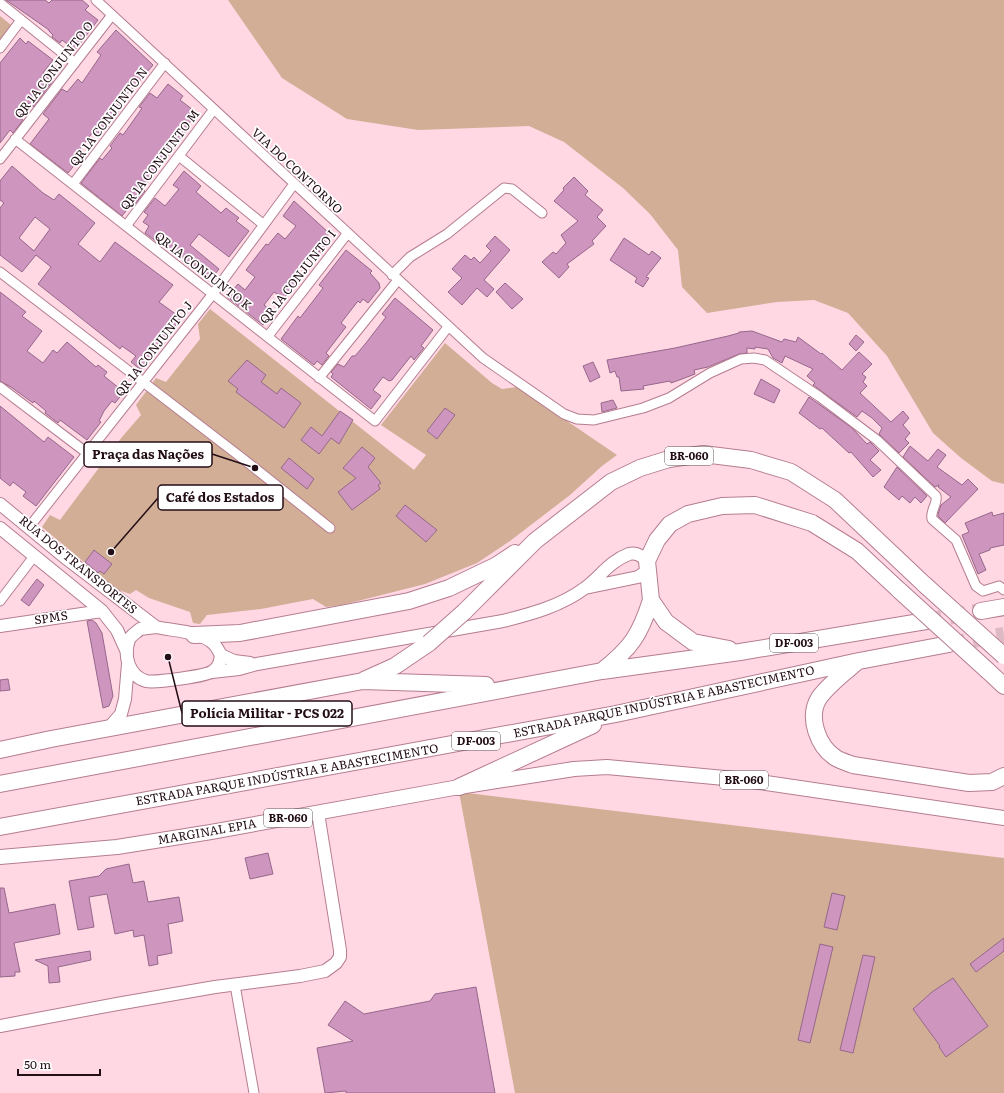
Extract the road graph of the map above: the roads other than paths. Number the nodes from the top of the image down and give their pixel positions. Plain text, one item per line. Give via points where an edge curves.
1 (96, 0) edge
2 (0, 3) edge
3 (112, 15) junction
4 (21, 20) junction
5 (0, 48) edge
6 (75, 63) junction
7 (165, 64) junction
8 (214, 109) junction
9 (15, 139) junction
10 (179, 156) junction
11 (0, 159) edge
12 (73, 184) junction
13 (294, 184) junction
14 (542, 213) dead end
15 (264, 225) junction
16 (126, 226) junction
17 (347, 234) junction
18 (0, 272) edge
19 (395, 277) junction
20 (212, 294) junction
21 (448, 327) junction
22 (268, 336) junction
23 (319, 378) junction
24 (143, 383) junction
25 (0, 387) edge
26 (87, 453) junction
27 (0, 504) edge
28 (30, 526) junction
29 (0, 528) edge
30 (330, 528) dead end
31 (535, 541) junction
32 (54, 549) junction
33 (35, 555) junction
34 (647, 566) junction
35 (585, 588) junction
36 (1004, 590) edge
37 (651, 600) junction
38 (0, 601) edge
39 (1004, 607) edge
40 (102, 611) junction
41 (982, 611) tunnel mouth
42 (926, 621) tunnel mouth
43 (0, 626) edge
44 (156, 627) junction
45 (194, 635) junction
46 (949, 644) tunnel mouth
47 (127, 652) junction
48 (740, 652) junction
49 (221, 655) junction
50 (1004, 656) edge
51 (858, 661) junction
52 (128, 664) junction
53 (257, 664) junction
54 (602, 671) junction
55 (212, 672) junction
56 (363, 681) junction
57 (516, 686) junction
58 (1004, 686) edge
59 (616, 714) junction
60 (108, 728) junction
61 (0, 750) edge
62 (1004, 776) edge
63 (0, 784) edge
64 (459, 787) junction
65 (318, 813) junction
66 (1004, 818) edge
67 (0, 827) edge
68 (0, 857) edge
69 (235, 984) junction
70 (0, 1026) edge
71 (254, 1093) edge

1 - 3 street, VIA DO CONTORNO
2 - 4 street
3 - 6 street, QR 1A CONJUNTO O
3 - 7 street, VIA DO CONTORNO
4 - 5 street
4 - 6 street
6 - 9 street, QR 1A CONJUNTO O
7 - 8 street, VIA DO CONTORNO
7 - 12 street, QR 1A CONJUNTO N
8 - 10 street, QR 1A CONJUNTO M
8 - 13 street, VIA DO CONTORNO
9 - 11 street, QR 1A CONJUNTO O
9 - 12 street, QR 1A CONJUNTO K
10 - 15 street
10 - 16 street, QR 1A CONJUNTO M
12 - 16 street, QR 1A CONJUNTO K
13 - 15 street, QR 1A CONJUNTO J
13 - 17 street, VIA DO CONTORNO
14 - 19 street via 512,189 504,188 447,234 410,257
15 - 20 street, QR 1A CONJUNTO J
16 - 20 street, QR 1A CONJUNTO K
17 - 19 street, VIA DO CONTORNO
17 - 22 street, QR 1A CONJUNTO I
18 - 24 street
19 - 21 street, VIA DO CONTORNO
19 - 23 street
20 - 22 street, QR 1A CONJUNTO K
20 - 24 street, QR 1A CONJUNTO J
21 - 23 street, QR 1A CONJUNTO K via 375,421
21 - 36 street, VIA DO CONTORNO via 483,358 564,414 577,419 594,420 643,408 669,398 710,373 741,359 765,360 820,397 893,454 936,496 932,519 956,540 976,586 983,591 999,586
22 - 23 street, QR 1A CONJUNTO K
24 - 26 street, QR 1A CONJUNTO J
24 - 30 street
25 - 26 street
26 - 28 street, QR 1A CONJUNTO J
27 - 28 street, RUA DOS TRANSPORTES
28 - 32 street, RUA DOS TRANSPORTES
29 - 33 street, RUA DOS TRANSPORTES
31 - 45 highway via 449,588 408,601 240,633
31 - 50 highway, BR-060, bridge via 612,482 640,468 669,458 703,454 751,460 791,472 835,500
31 - 56 highway, BR-060, bridge via 429,643 395,666
32 - 33 street via 47,557
32 - 44 street, RUA DOS TRANSPORTES
33 - 38 street
33 - 40 street, RUA DOS TRANSPORTES
34 - 35 street via 638,577
34 - 35 street via 640,555 628,554 604,569
34 - 37 highway
34 - 58 highway, bridge via 657,540 670,524 688,514 722,506 755,505 812,523 857,551
35 - 53 street via 543,610 503,621
37 - 48 highway via 666,622 693,642
37 - 54 highway via 644,625 633,643
39 - 41 highway
40 - 43 street, SPMS
40 - 47 street, RUA DOS TRANSPORTES via 117,630
42 - 48 highway, DF-003
44 - 45 street
44 - 47 street via 140,629 132,636
45 - 49 street via 215,645
46 - 51 highway, ESTRADA PARQUE INDÚSTRIA E ABASTECIMENTO / DF-003
47 - 52 street
48 - 54 highway, DF-003
49 - 53 street via 234,661
49 - 55 street via 219,665
51 - 59 highway, ESTRADA PARQUE INDÚSTRIA E ABASTECIMENTO / DF-003
51 - 62 highway via 829,686 818,700 814,714 816,731 823,746 836,758 853,765 969,783 992,782
52 - 55 street via 144,681 154,682
52 - 60 street via 121,714
53 - 55 street via 225,672
54 - 57 highway, DF-003
56 - 57 highway
56 - 60 highway, BR-060
57 - 63 highway, DF-003
59 - 64 highway
59 - 67 highway, ESTRADA PARQUE INDÚSTRIA E ABASTECIMENTO / DF-003
60 - 61 highway, BR-060
64 - 65 main road, MARGINAL EPIA / BR-060
64 - 66 main road, BR-060 via 574,769 606,767 746,780
65 - 68 main road, MARGINAL EPIA / BR-060 via 117,847
65 - 69 street via 340,957 325,971
69 - 70 street
69 - 71 street

